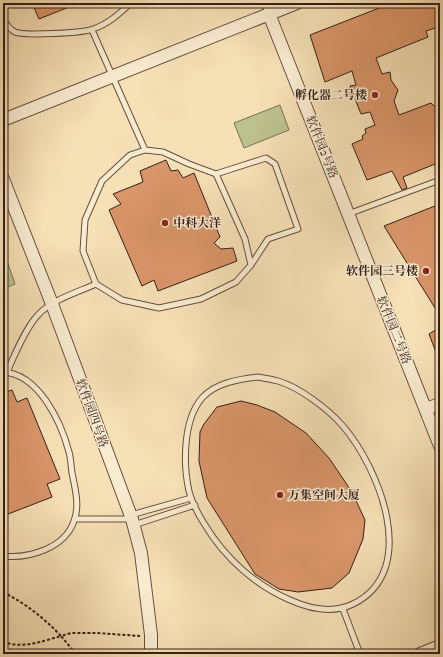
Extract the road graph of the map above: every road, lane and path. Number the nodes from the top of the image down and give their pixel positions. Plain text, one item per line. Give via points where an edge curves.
1 (131, 3) edge
2 (297, 3) edge
3 (267, 8) edge
4 (3, 19) edge
5 (92, 30) junction
6 (112, 77) junction
7 (3, 120) edge
8 (145, 150) junction
9 (216, 174) junction
10 (3, 179) edge
11 (440, 180) edge
12 (348, 214) junction
13 (251, 265) junction
14 (96, 284) junction
15 (52, 304) junction
16 (5, 372) edge
17 (440, 404) edge
18 (426, 409) junction
19 (440, 446) edge
20 (192, 498) junction
21 (195, 505) junction
22 (75, 520) junction
23 (132, 520) junction
24 (3, 556) edge
25 (3, 592) edge
26 (343, 609) junction
27 (151, 635) junction
28 (61, 636) junction
29 (3, 641) edge
30 (440, 646) edge
31 (76, 654) edge
32 (151, 654) edge
33 (360, 654) edge
34 (420, 654) edge

1 - 5 lane via 116,17
2 - 3 street
3 - 6 street
3 - 12 street, 软件园2号路
4 - 5 lane via 7,26 22,34
5 - 6 lane
6 - 7 street
6 - 8 lane
8 - 9 lane via 163,152
8 - 14 lane via 130,155 102,181 85,220 83,251
9 - 13 lane via 245,239
9 - 13 lane via 266,158 275,164 298,229 268,238
10 - 15 street, 软件园四号路
11 - 12 lane
12 - 18 street, 软件园二号路
13 - 14 lane via 236,282 201,299 159,308 122,300
14 - 15 lane
15 - 16 lane via 35,317
15 - 23 street, 软件园四号路
16 - 22 lane via 36,388 58,420 70,453 76,495
17 - 18 street
18 - 19 street, 软件园二号路
20 - 21 lane
20 - 23 lane
20 - 26 lane via 186,467 187,436 195,408 212,389 233,381 258,377 278,381 318,404 342,424 356,443 369,465 387,514 388,559 379,581 360,601
21 - 23 lane
21 - 26 lane via 205,526 229,556 244,572 267,589 298,604 329,610
22 - 23 lane
22 - 24 lane via 66,534 50,548 28,556
23 - 27 street, 软件园四号路 via 141,553
25 - 28 path via 19,600 43,618
26 - 33 lane
27 - 28 path via 136,637 71,633
27 - 32 street, 软件园四号路
28 - 29 path via 19,645
28 - 31 path
30 - 34 street

